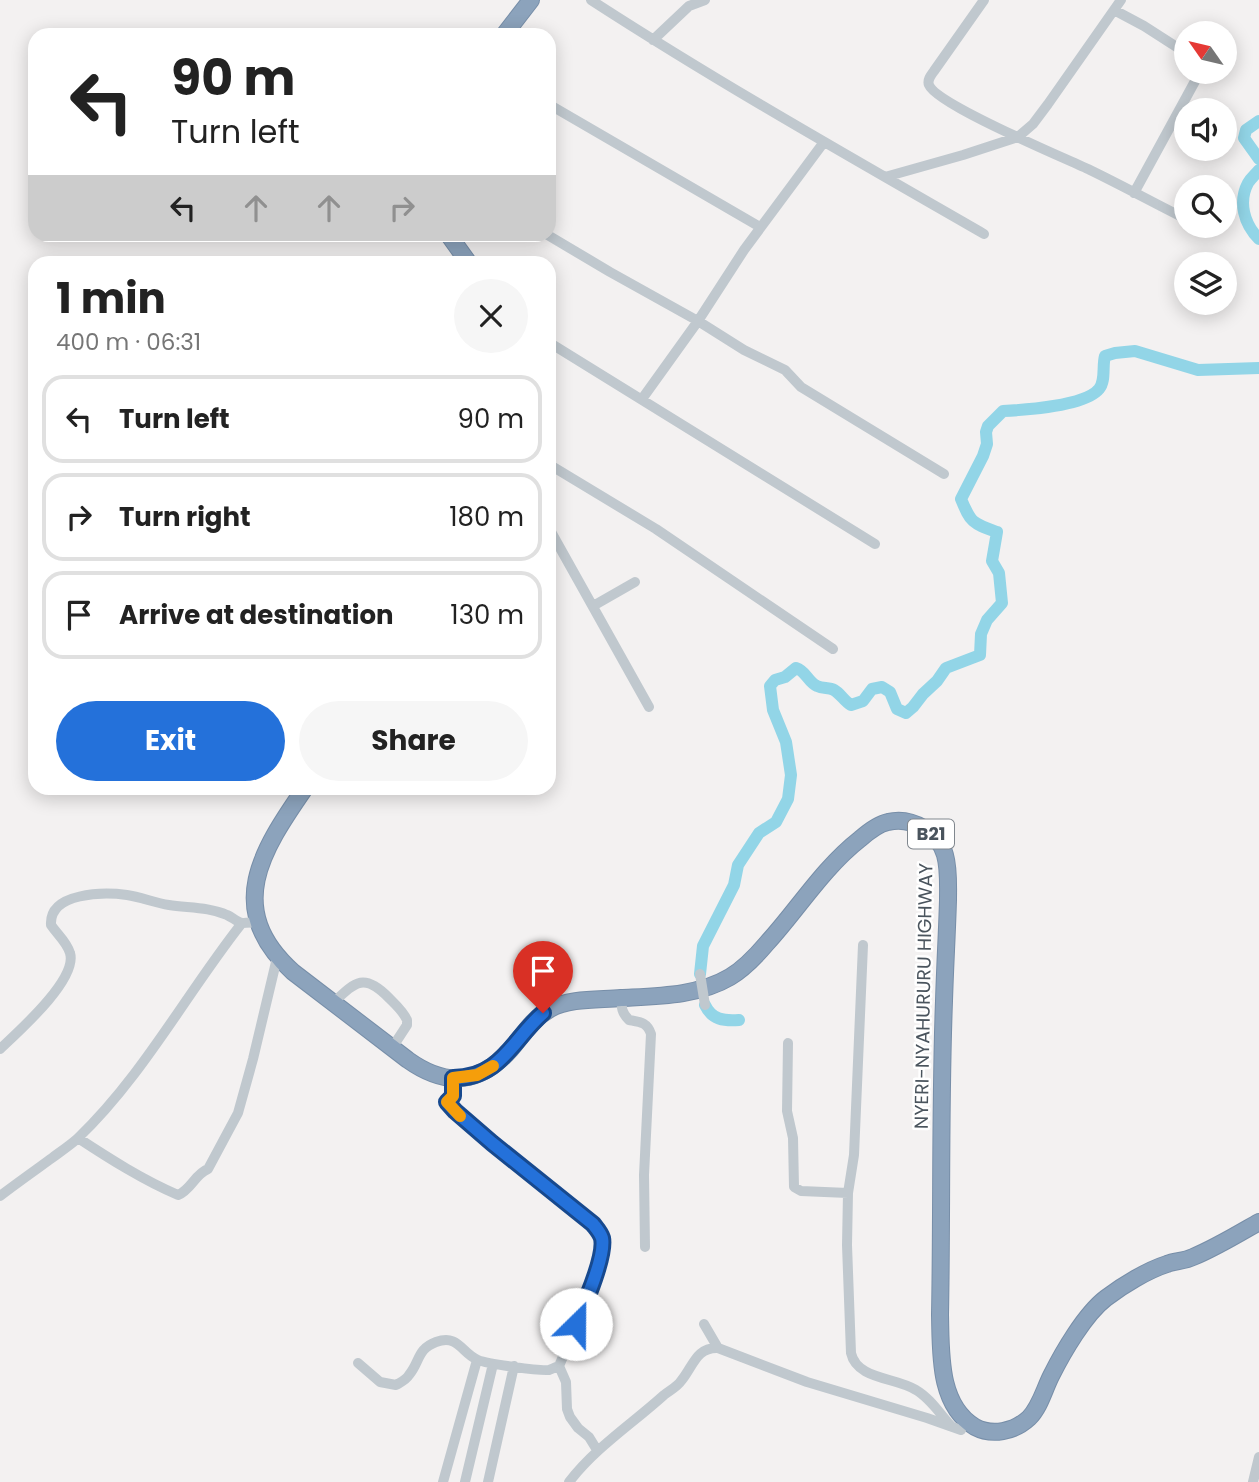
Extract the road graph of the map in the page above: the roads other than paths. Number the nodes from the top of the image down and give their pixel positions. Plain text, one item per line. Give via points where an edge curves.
1 (531, 0) edge
2 (592, 0) edge
3 (705, 0) edge
4 (985, 0) edge
5 (1121, 0) edge
6 (1114, 10) junction
7 (509, 28) edge
8 (653, 40) junction
9 (1174, 45) edge
10 (1193, 84) edge
11 (556, 108) edge
12 (1018, 137) junction
13 (824, 142) junction
14 (886, 177) junction
15 (1134, 192) junction
16 (1174, 213) edge
17 (760, 227) junction
18 (984, 234) dead end
19 (556, 240) edge
20 (698, 321) junction
21 (556, 348) edge
22 (642, 399) junction
23 (556, 469) edge
24 (944, 474) dead end
25 (556, 541) edge
26 (875, 544) dead end
27 (556, 547) edge
28 (565, 557) junction
29 (635, 582) dead end
30 (593, 606) junction
31 (832, 649) dead end
32 (649, 707) dead end
33 (300, 795) edge
34 (250, 923) junction
35 (863, 945) dead end
36 (277, 958) junction
37 (700, 974) dead end
38 (622, 998) junction
39 (332, 1003) junction
40 (705, 1005) dead end
41 (788, 1043) dead end
42 (392, 1048) junction
43 (0, 1049) edge
44 (453, 1078) junction
45 (78, 1138) junction
46 (848, 1194) junction
47 (0, 1196) edge
48 (1259, 1222) edge
49 (645, 1247) dead end
50 (704, 1324) dead end
51 (718, 1348) junction
52 (477, 1360) junction
53 (358, 1363) dead end
54 (493, 1364) junction
55 (514, 1366) junction
56 (559, 1366) junction
57 (597, 1450) junction
58 (1259, 1457) edge
59 (443, 1482) edge
60 (465, 1482) edge
61 (488, 1482) edge
62 (569, 1482) edge
63 (1253, 1482) edge

1 - 7 highway
2 - 8 street
3 - 8 street via 689,6
4 - 12 street via 928,83 950,103
5 - 6 street
6 - 9 street
6 - 12 street via 1033,124
8 - 13 street
10 - 15 street
11 - 17 street
12 - 14 street
12 - 15 street
13 - 14 street
13 - 17 street
14 - 18 street
15 - 16 street
17 - 20 street
19 - 20 street
20 - 22 street
20 - 24 street via 785,370 802,387
21 - 22 street
22 - 26 street
23 - 31 street via 656,529
25 - 28 street
27 - 28 street
28 - 30 street
29 - 30 street
30 - 32 street
33 - 34 highway via 269,843
34 - 36 highway
34 - 43 street via 214,911 127,895 84,895 61,904 51,916 51,925 70,952 68,973 56,992
34 - 45 street via 213,960 145,1060
35 - 46 street via 854,1156
36 - 39 highway
36 - 45 street via 238,1112 208,1169 200,1172 185,1192 178,1195 158,1186
37 - 40 street, bridge
38 - 44 highway, NYERI-NYAHURURU HIGHWAY / B21 via 553,1007 491,1067 477,1075
38 - 48 highway, NYERI-NYAHURURU HIGHWAY / B21 via 700,990 732,976 749,964 844,851 886,822 906,821 938,840 945,854 948,893 942,1356 953,1406 967,1422 985,1432 1009,1430 1027,1420 1076,1334 1104,1299 1166,1264 1191,1258
38 - 49 street via 625,1016 643,1022 651,1034
39 - 42 highway
39 - 42 street via 345,991 369,982 407,1020
41 - 46 street via 794,1187
42 - 44 highway via 419,1068
44 - 56 street via 453,1096 447,1102 455,1111 593,1224 601,1236 596,1274
45 - 47 street
46 - 51 street via 853,1360 861,1369 918,1391 956,1428 807,1382
50 - 51 street
51 - 57 street via 699,1353 680,1383
52 - 53 street via 458,1344 433,1343 407,1378 396,1385 380,1382
52 - 54 street
52 - 59 street
54 - 55 street
54 - 60 street
55 - 56 street via 547,1370
55 - 61 street
56 - 57 street via 570,1417
57 - 62 street
58 - 63 street

